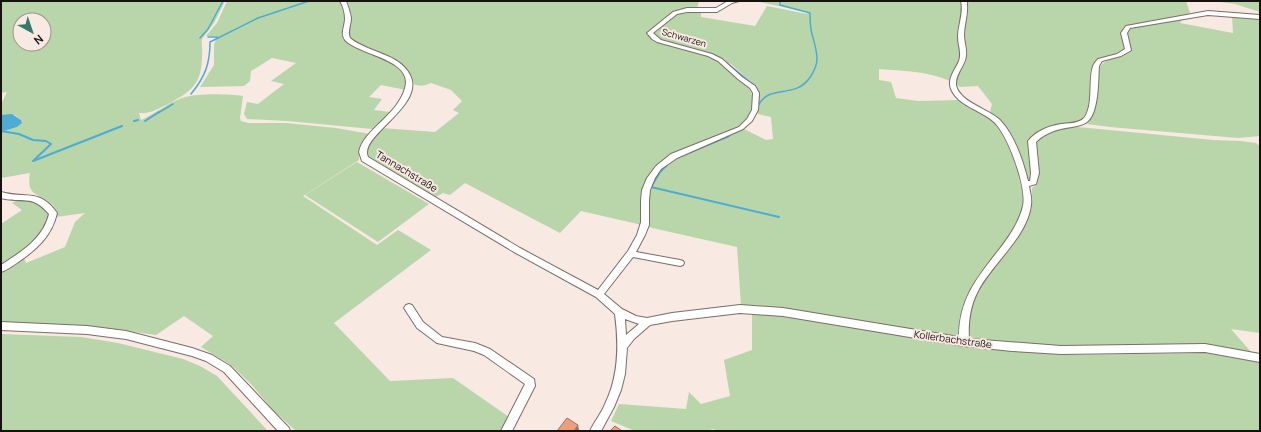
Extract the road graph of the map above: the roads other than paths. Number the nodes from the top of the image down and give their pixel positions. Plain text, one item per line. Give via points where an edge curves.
1 (343, 1) edge
2 (736, 1) edge
3 (964, 1) edge
4 (1260, 17) edge
5 (1025, 185) junction
6 (1, 195) edge
7 (631, 254) junction
8 (680, 264) dead end
9 (1, 269) edge
10 (599, 294) junction
11 (409, 308) dead end
12 (619, 312) junction
13 (648, 322) junction
14 (1, 326) edge
15 (964, 342) junction
16 (623, 346) junction
17 (1260, 358) edge
18 (286, 431) edge
19 (506, 431) edge
20 (595, 431) edge

1 - 10 street, Tannachstraße via 347,10 347,38 358,46 393,61 405,71 410,83 407,96 367,141 362,149 363,156 517,250
2 - 7 street, Schwarzen via 717,10 687,10 675,13 650,33 659,41 720,60 753,87 756,93 755,110 750,120 740,128 664,161 648,183 644,225
3 - 5 street via 961,33 963,53 952,80 954,90 959,97 998,122 1008,135
4 - 5 street via 1212,12 1133,25 1125,30 1128,50 1100,60 1096,66 1091,111 1086,120 1077,125 1048,130 1032,141 1035,173 1033,182
5 - 15 street via 1027,205 1021,222 968,302 963,327
6 - 9 street via 13,199 32,197 47,205 53,213 49,227 37,242
7 - 8 street
7 - 10 street
10 - 12 street, Tannachstraße
11 - 19 street via 420,324 440,340 475,347 486,352 530,382
12 - 13 street, Tannachstraße
12 - 16 street
13 - 15 street, Kollerbachstraße via 721,310 776,311
13 - 16 street
14 - 18 street via 87,330 126,335 209,358 227,369
15 - 17 street, Kollerbachstraße via 1061,350 1205,348
16 - 20 street via 616,391 608,411

